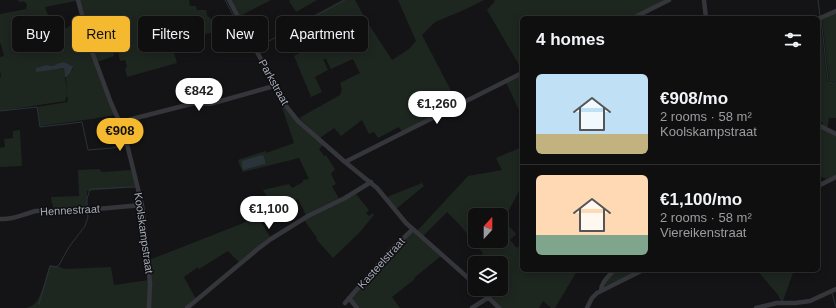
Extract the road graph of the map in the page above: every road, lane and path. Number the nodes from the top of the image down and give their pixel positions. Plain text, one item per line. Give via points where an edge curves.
1 (78, 0) edge
2 (229, 0) edge
3 (669, 0) edge
4 (704, 0) edge
5 (836, 12) edge
6 (637, 16) edge
7 (706, 16) edge
8 (820, 18) edge
9 (520, 74) edge
10 (274, 86) junction
11 (120, 122) junction
12 (820, 126) edge
13 (836, 134) edge
14 (345, 162) junction
15 (836, 177) edge
16 (371, 182) junction
17 (820, 185) edge
18 (142, 205) junction
19 (0, 219) edge
20 (413, 229) junction
21 (612, 272) edge
22 (639, 272) edge
23 (468, 278) edge
24 (836, 289) edge
25 (600, 291) junction
26 (489, 297) joint
27 (349, 298) junction
28 (345, 303) dead end
29 (149, 308) edge
30 (188, 308) edge
31 (357, 308) edge
32 (472, 308) edge
33 (499, 308) edge
34 (587, 308) edge
35 (756, 308) edge

1 - 11 street, Koolskampstraat via 91,49
2 - 10 street, Parkstraat
3 - 6 street
4 - 7 street
5 - 8 street
9 - 14 street
10 - 11 street via 210,104 195,103
10 - 14 street, Parkstraat via 298,121
11 - 18 street, Koolskampstraat
12 - 13 street
14 - 16 street, Parkstraat
15 - 17 street
16 - 20 street, Kasteelstraat
16 - 30 street via 271,239
18 - 19 street, Hennestraat via 36,211 11,219
18 - 29 street, Koolskampstraat via 150,284
20 - 23 street, Kasteelstraat
20 - 27 street, Kasteelstraat via 390,250
21 - 25 street via 602,283
22 - 25 street
24 - 35 street via 810,301 777,303
25 - 34 street via 592,298
26 - 32 street
26 - 33 street
27 - 28 street, Kasteelstraat
27 - 31 street, Kasteelstraat

